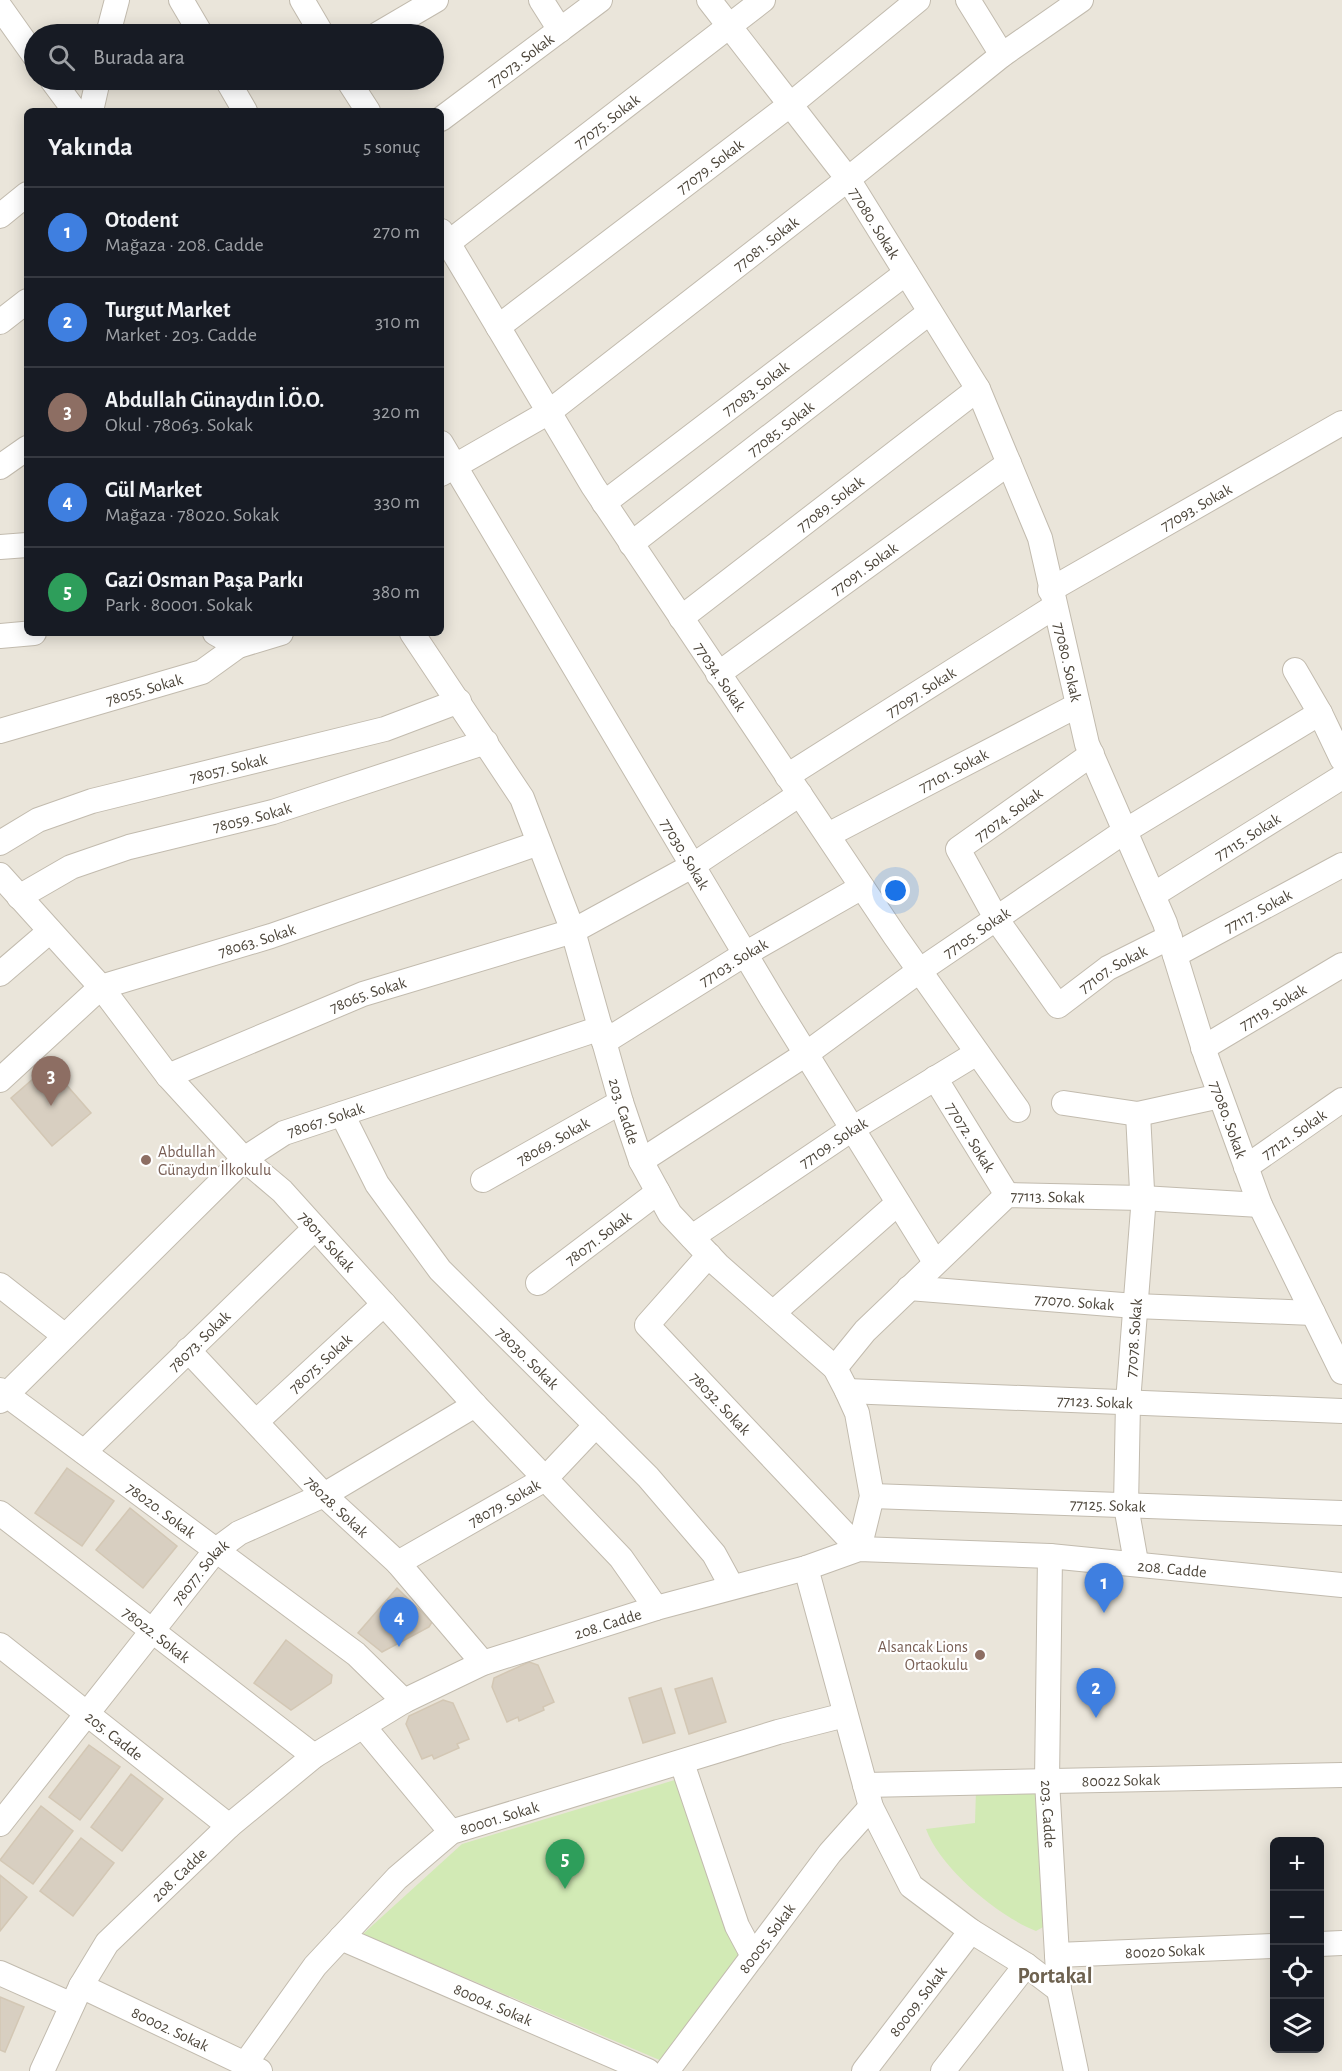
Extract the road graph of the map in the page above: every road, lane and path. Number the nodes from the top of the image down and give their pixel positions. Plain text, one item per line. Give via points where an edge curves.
1 (117, 0) edge
2 (181, 0) edge
3 (303, 0) edge
4 (436, 0) edge
5 (541, 0) edge
6 (600, 0) edge
7 (709, 0) edge
8 (763, 0) edge
9 (918, 0) edge
10 (968, 0) edge
11 (1081, 0) edge
12 (2, 14) edge
13 (111, 24) edge
14 (195, 24) edge
15 (316, 24) edge
16 (395, 24) edge
17 (731, 26) junction
18 (560, 30) junction
19 (24, 42) edge
20 (1002, 55) junction
21 (59, 90) edge
22 (96, 90) edge
23 (233, 90) edge
24 (354, 90) edge
25 (791, 104) junction
26 (73, 108) edge
27 (92, 108) edge
28 (244, 108) edge
29 (366, 108) edge
30 (444, 117) edge
31 (848, 179) junction
32 (24, 196) edge
33 (0, 216) edge
34 (444, 237) edge
35 (906, 273) junction
36 (24, 303) edge
37 (930, 312) junction
38 (0, 322) edge
39 (498, 327) junction
40 (978, 388) junction
41 (549, 412) junction
42 (1342, 423) edge
43 (24, 450) edge
44 (444, 455) edge
45 (1009, 463) junction
46 (0, 467) edge
47 (448, 470) edge
48 (604, 503) junction
49 (631, 544) junction
50 (24, 545) edge
51 (0, 548) edge
52 (1052, 599) junction
53 (681, 618) junction
54 (24, 634) edge
55 (0, 636) edge
56 (220, 636) edge
57 (272, 636) edge
58 (414, 636) edge
59 (238, 646) junction
60 (1294, 670) dead end
61 (718, 674) junction
62 (459, 701) junction
63 (1078, 705) junction
64 (1320, 713) junction
65 (0, 731) edge
66 (486, 742) junction
67 (1092, 754) junction
68 (1342, 759) edge
69 (1342, 777) edge
70 (793, 785) junction
71 (1125, 831) junction
72 (828, 836) junction
73 (0, 843) edge
74 (539, 843) junction
75 (1342, 865) edge
76 (692, 866) junction
77 (0, 875) edge
78 (862, 887) junction
79 (1153, 895) junction
80 (19, 897) junction
81 (998, 920) junction
82 (50, 931) junction
83 (573, 931) junction
84 (1172, 946) junction
85 (745, 954) junction
86 (1342, 965) edge
87 (920, 971) junction
88 (0, 974) edge
89 (101, 987) junction
90 (1058, 1006) joint
91 (602, 1035) junction
92 (1203, 1048) junction
93 (977, 1053) junction
94 (806, 1054) junction
95 (168, 1076) junction
96 (935, 1078) junction
97 (0, 1080) edge
98 (1220, 1096) junction
99 (1342, 1100) edge
100 (621, 1102) junction
101 (1064, 1103) dead end
102 (1017, 1110) dead end
103 (342, 1114) junction
104 (1138, 1114) junction
105 (852, 1129) junction
106 (244, 1159) junction
107 (641, 1161) junction
108 (1246, 1167) junction
109 (483, 1180) dead end
110 (658, 1192) junction
111 (1007, 1195) junction
112 (1142, 1198) junction
113 (898, 1203) junction
114 (1260, 1205) junction
115 (315, 1228) junction
116 (692, 1237) junction
117 (709, 1255) junction
118 (935, 1262) junction
119 (538, 1283) dead end
120 (0, 1285) edge
121 (909, 1288) junction
122 (384, 1304) junction
123 (1135, 1306) junction
124 (1313, 1312) junction
125 (773, 1313) junction
126 (65, 1336) junction
127 (188, 1350) junction
128 (835, 1368) junction
129 (1342, 1372) edge
130 (847, 1391) junction
131 (2, 1395) edge
132 (1128, 1402) junction
133 (475, 1405) junction
134 (1342, 1411) edge
135 (256, 1422) junction
136 (596, 1425) junction
137 (84, 1452) junction
138 (545, 1479) junction
139 (324, 1495) junction
140 (872, 1496) junction
141 (1126, 1506) junction
142 (0, 1513) edge
143 (1342, 1513) edge
144 (216, 1550) junction
145 (859, 1550) junction
146 (1050, 1556) junction
147 (1136, 1562) junction
148 (398, 1563) junction
149 (806, 1568) junction
150 (1342, 1585) edge
151 (732, 1587) junction
152 (656, 1608) junction
153 (154, 1630) junction
154 (0, 1646) edge
155 (483, 1663) junction
156 (404, 1701) junction
157 (87, 1713) junction
158 (845, 1715) junction
159 (363, 1726) junction
160 (314, 1756) junction
161 (682, 1763) junction
162 (1342, 1775) edge
163 (1047, 1781) junction
164 (868, 1796) junction
165 (8, 1797) edge
166 (0, 1824) edge
167 (229, 1826) junction
168 (451, 1832) junction
169 (971, 1931) junction
170 (341, 1938) junction
171 (1342, 1943) edge
172 (1324, 1944) edge
173 (1270, 1946) edge
174 (753, 1956) junction
175 (1057, 1956) junction
176 (1026, 1965) junction
177 (0, 1973) edge
178 (1059, 1990) junction
179 (76, 1995) junction
180 (253, 2067) edge
181 (42, 2071) edge
182 (648, 2071) edge
183 (667, 2071) edge
184 (864, 2071) edge
185 (943, 2071) edge
186 (1076, 2071) edge

1 - 13 street
2 - 14 street
3 - 15 street
4 - 16 street
5 - 18 street
6 - 18 street, 77073. Sokak
7 - 17 street, 77080. Sokak
8 - 17 street, 77075. Sokak
9 - 25 street, 77079. Sokak
10 - 20 street
11 - 20 street, 77081. Sokak
12 - 19 street
17 - 25 street, 77080. Sokak
17 - 34 street, 77075. Sokak
18 - 30 street, 77073. Sokak
20 - 31 street, 77081. Sokak
21 - 26 street
22 - 27 street
23 - 28 street
24 - 29 street
25 - 31 street, 77080. Sokak
25 - 39 street, 77079. Sokak
31 - 35 street, 77080. Sokak
31 - 41 street, 77081. Sokak
32 - 33 street
34 - 39 street, 77034. Sokak
35 - 37 street, 77080. Sokak
35 - 48 street, 77083. Sokak
36 - 38 street
37 - 40 street, 77080. Sokak
37 - 49 street, 77085. Sokak
39 - 41 street, 77034. Sokak
40 - 45 street, 77080. Sokak
40 - 53 street, 77089. Sokak
41 - 47 street, 77081. Sokak
41 - 48 street, 77034. Sokak
42 - 52 street, 77093. Sokak
43 - 46 street
44 - 47 street, 77030. Sokak
45 - 52 street, 77080. Sokak via 1040,538
45 - 61 street, 77091. Sokak
47 - 76 street, 77030. Sokak
48 - 49 street, 77034. Sokak
49 - 53 street, 77034. Sokak
50 - 51 street
52 - 63 street, 77080. Sokak
52 - 70 street, 77097. Sokak
53 - 61 street, 77034. Sokak
54 - 55 street
56 - 59 street
57 - 59 street, 78055. Sokak
58 - 62 street, 203. Cadde
59 - 65 street, 78055. Sokak via 202,672
60 - 64 street
61 - 70 street, 77034. Sokak
62 - 66 street, 203. Cadde
62 - 73 street, 78057. Sokak via 385,729 92,801 38,820
63 - 67 street, 77080. Sokak
63 - 72 street, 77101. Sokak
64 - 68 street
64 - 71 street, 77105. Sokak
66 - 74 street, 203. Cadde via 522,798
66 - 80 street, 78059. Sokak via 273,812 129,847 71,867
67 - 71 street, 77080. Sokak
67 - 81 street, 77074. Sokak via 958,849
69 - 79 street, 77115. Sokak
70 - 72 street, 77034. Sokak
70 - 76 street, 77097. Sokak
71 - 79 street, 77080. Sokak
71 - 81 street, 77105. Sokak
72 - 78 street, 77034. Sokak
74 - 83 street, 203. Cadde
74 - 89 street, 78063. Sokak via 271,936
75 - 84 street, 77117. Sokak
76 - 83 street, 77097. Sokak
76 - 85 street, 77030. Sokak
77 - 80 street, 78014 Sokak
78 - 85 street, 77103. Sokak
78 - 87 street, 77034. Sokak
79 - 84 street, 77080. Sokak
80 - 82 street, 78014 Sokak
81 - 87 street, 77105. Sokak
81 - 90 street, 77074. Sokak
82 - 88 street
82 - 89 street, 78014 Sokak
83 - 91 street, 203. Cadde
83 - 95 street, 78065. Sokak via 363,994
84 - 90 street, 77107. Sokak via 1108,968
84 - 92 street, 77080. Sokak
85 - 91 street, 77103. Sokak
85 - 94 street, 77030. Sokak
86 - 92 street, 77119. Sokak
87 - 93 street, 77034. Sokak
87 - 94 street, 77105. Sokak
89 - 95 street, 78014 Sokak
89 - 97 street, 78063. Sokak
91 - 100 street, 203. Cadde
91 - 103 street, 78067. Sokak
92 - 98 street, 77080. Sokak
93 - 96 street, 77109. Sokak
93 - 102 street, 77034. Sokak
94 - 105 street, 77030. Sokak
94 - 107 street, 77105. Sokak
95 - 106 street, 78014 Sokak
96 - 105 street, 77109. Sokak
96 - 111 street, 77072. Sokak
98 - 104 street
98 - 108 street, 77080. Sokak
99 - 108 street, 77121. Sokak
100 - 107 street, 203. Cadde
100 - 109 street, 78069. Sokak
101 - 104 street
103 - 106 street, 78067. Sokak via 284,1133
103 - 136 street, 78030. Sokak via 376,1184 440,1270
104 - 112 street, 77078. Sokak
105 - 113 street, 77030. Sokak
105 - 116 street, 77109. Sokak
106 - 115 street, 78014 Sokak via 282,1191
106 - 126 street, 78067. Sokak
107 - 110 street, 203. Cadde
108 - 114 street, 77080. Sokak
110 - 116 street, 203. Cadde via 670,1214
110 - 119 street, 78071. Sokak
111 - 112 street, 77113. Sokak
111 - 118 street, 77113. Sokak
112 - 114 street, 77113. Sokak
112 - 123 street, 77078. Sokak
113 - 118 street, 77030. Sokak
113 - 125 street
114 - 124 street, 77080. Sokak
115 - 122 street, 78014 Sokak
115 - 127 street, 78073. Sokak
116 - 117 street, 203. Cadde
117 - 125 street, 203. Cadde
117 - 145 street, 78032. Sokak via 647,1325
118 - 121 street, 77113. Sokak
120 - 126 street
121 - 123 street, 77070. Sokak
121 - 128 street, 77113. Sokak
122 - 133 street, 78014 Sokak
122 - 135 street, 78075. Sokak
123 - 124 street, 77070. Sokak
123 - 132 street, 77078. Sokak
124 - 129 street, 77080. Sokak
125 - 128 street, 203. Cadde
126 - 131 street, 78067. Sokak
127 - 135 street, 78028. Sokak
127 - 137 street, 78073. Sokak
128 - 130 street, 203. Cadde
130 - 132 street, 77123. Sokak
130 - 140 street, 203. Cadde via 857,1413
131 - 137 street, 78020. Sokak
132 - 134 street, 77123. Sokak
132 - 141 street, 77078. Sokak
133 - 138 street, 78014 Sokak
133 - 139 street, 78077. Sokak
135 - 139 street, 78028. Sokak
136 - 138 street, 78079. Sokak
136 - 151 street, 78030. Sokak via 648,1477 714,1554
137 - 144 street, 78020. Sokak
138 - 148 street, 78079. Sokak
138 - 152 street, 78014 Sokak via 621,1558
139 - 144 street, 78077. Sokak via 239,1533
139 - 148 street, 78028. Sokak
140 - 141 street, 77125. Sokak
140 - 145 street, 203. Cadde
141 - 143 street, 77125. Sokak
141 - 147 street, 77078. Sokak
142 - 153 street, 78022. Sokak
144 - 153 street, 78077. Sokak
144 - 156 street, 78020. Sokak via 357,1654
145 - 146 street, 208. Cadde
145 - 149 street, 208. Cadde
146 - 147 street, 208. Cadde
146 - 163 street, 203. Cadde
147 - 150 street, 208. Cadde
148 - 155 street, 78028. Sokak
149 - 151 street, 208. Cadde
149 - 158 street
151 - 152 street, 208. Cadde
152 - 155 street, 208. Cadde
153 - 157 street, 78077. Sokak
153 - 160 street, 78022. Sokak
154 - 157 street, 205. Cadde
155 - 156 street, 208. Cadde
156 - 159 street, 208. Cadde
157 - 165 street, 78077. Sokak
157 - 167 street, 205. Cadde
158 - 161 street, 80001. Sokak
158 - 164 street
159 - 160 street, 208. Cadde
159 - 168 street
160 - 167 street, 208. Cadde
161 - 168 street, 80001. Sokak
161 - 174 street via 737,1926
162 - 163 street, 80022 Sokak
163 - 164 street, 80022 Sokak
163 - 175 street, 203. Cadde
164 - 169 street via 911,1886
164 - 174 street, 80005. Sokak
165 - 166 street, 78077. Sokak
167 - 179 street, 208. Cadde via 107,1943
168 - 170 street, 80001. Sokak via 397,1878
169 - 176 street
169 - 184 street, 80009. Sokak
170 - 180 street, 80001. Sokak via 315,1966
170 - 182 street, 80004. Sokak
171 - 172 street
173 - 175 street, 80020 Sokak
174 - 183 street, 80005. Sokak
175 - 178 street, 203. Cadde
176 - 178 street
176 - 185 street
177 - 179 street, 80002. Sokak
178 - 186 street, 203. Cadde
179 - 180 street, 80002. Sokak
179 - 181 street, 208. Cadde

